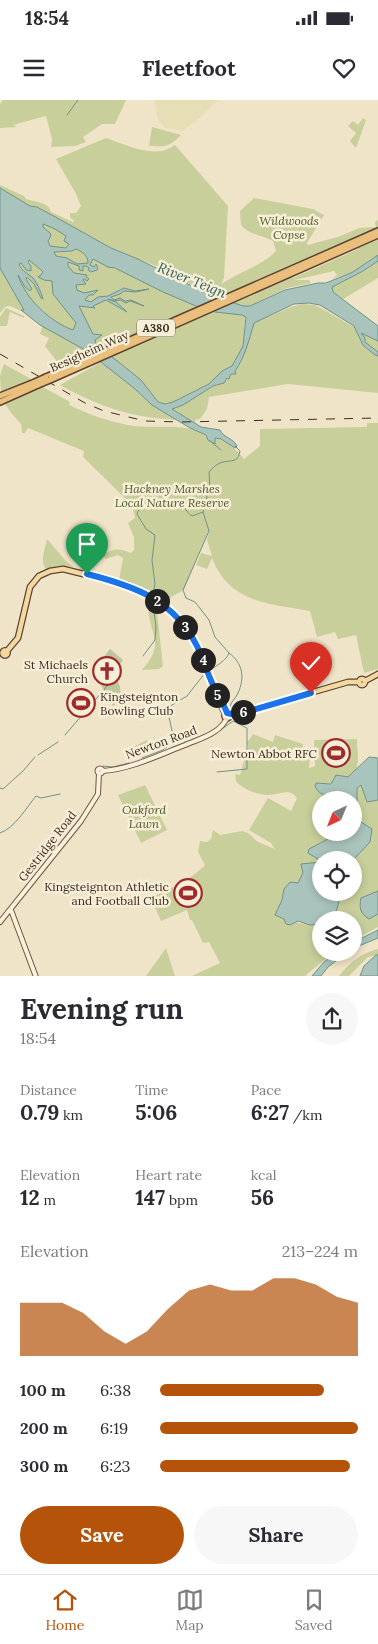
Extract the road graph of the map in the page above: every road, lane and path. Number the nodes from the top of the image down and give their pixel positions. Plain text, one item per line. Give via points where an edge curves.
1 (378, 231) edge
2 (378, 235) edge
3 (242, 293) junction
4 (2, 398) edge
5 (3, 651) edge
6 (378, 674) edge
7 (227, 715) junction
8 (98, 794) joint
9 (11, 910) junction
10 (0, 922) edge
11 (36, 976) edge

1 - 3 highway, Besigheim Way / A380
2 - 3 highway, Besigheim Way / A380
3 - 4 highway, Besigheim Way / A380, bridge
5 - 7 main road via 18,638 30,587 50,571 73,570 128,585 152,597 178,619 193,639
6 - 7 main road via 365,681 348,682
7 - 8 main road, Newton Road via 212,734 163,754 101,772
8 - 9 main road, Gestridge Road via 74,831
9 - 10 main road, Gestridge Road
9 - 11 main road

